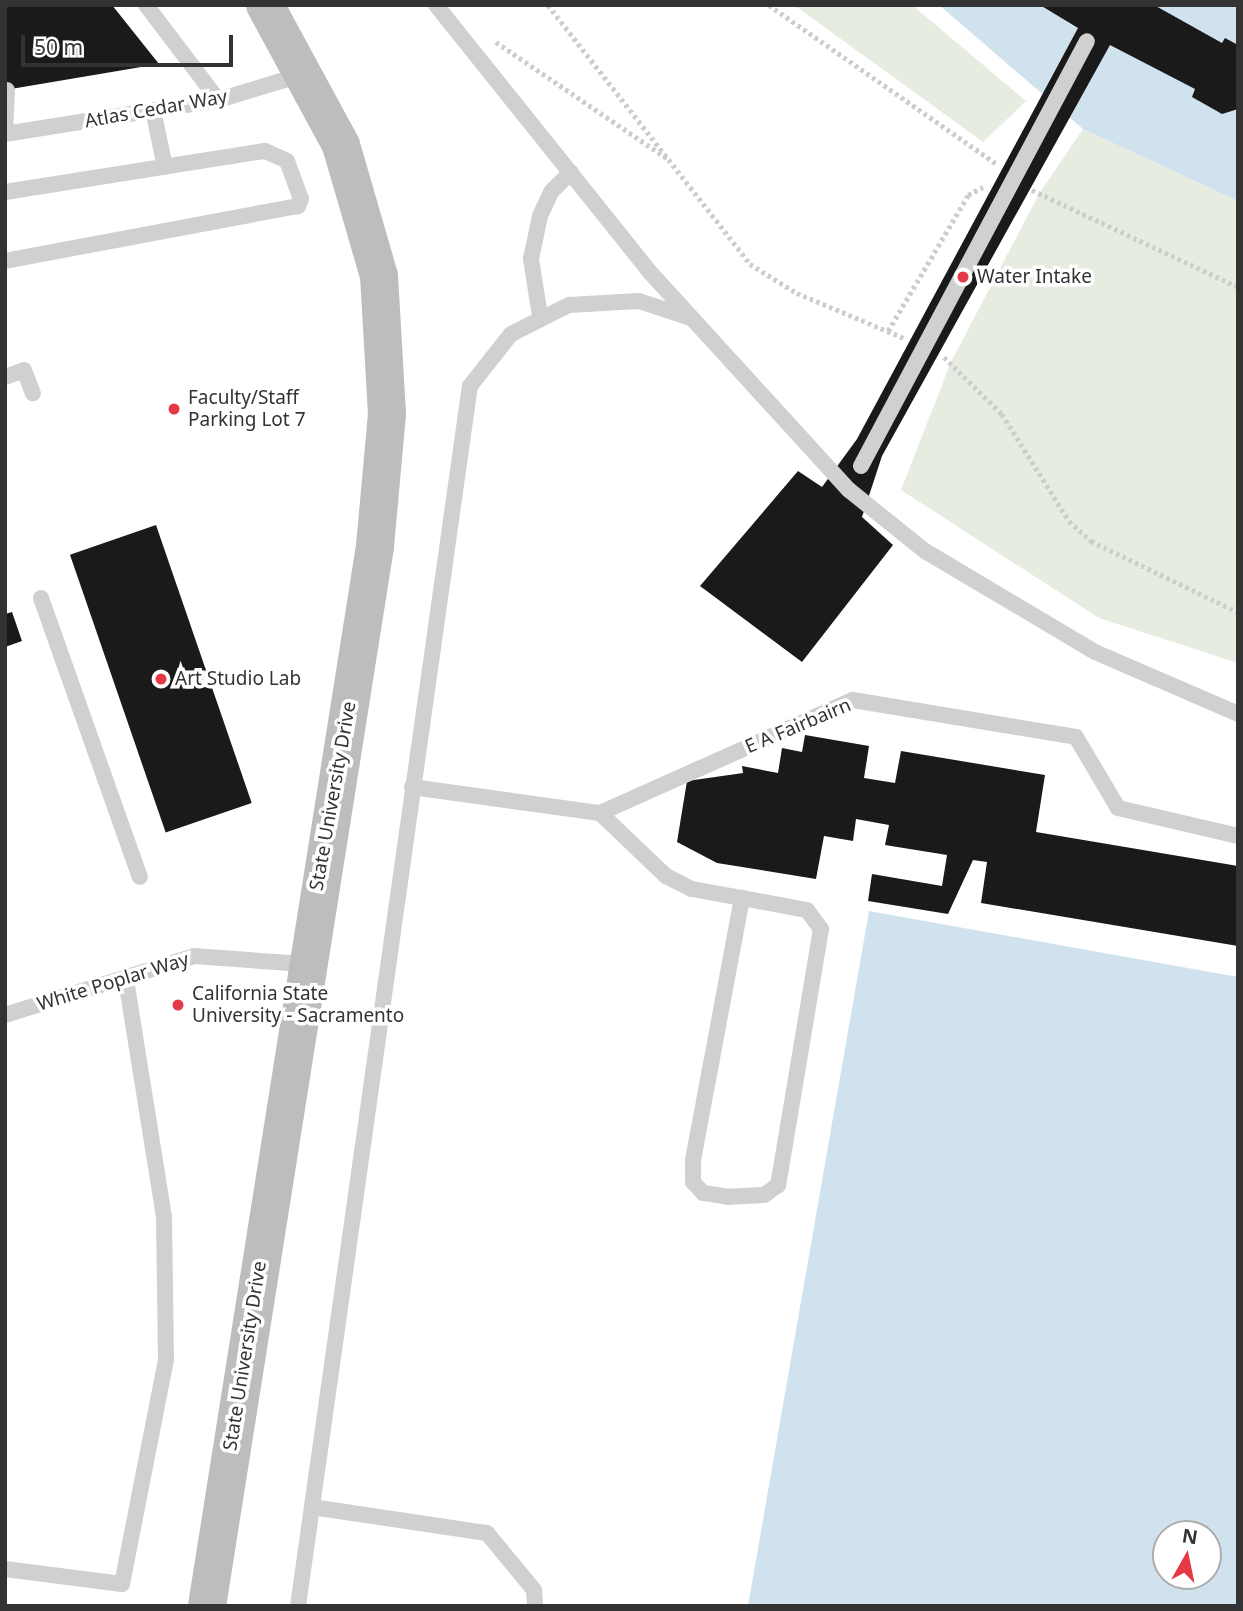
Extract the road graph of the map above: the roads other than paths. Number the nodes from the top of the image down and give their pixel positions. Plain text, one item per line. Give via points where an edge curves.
1 (146, 5) edge
2 (265, 5) edge
3 (436, 5) edge
4 (1087, 41) dead end
5 (304, 74) junction
6 (7, 89) edge
7 (218, 100) junction
8 (153, 110) junction
9 (5, 134) edge
10 (165, 167) junction
11 (571, 172) junction
12 (5, 192) edge
13 (5, 261) edge
14 (540, 316) junction
15 (691, 318) junction
16 (5, 377) edge
17 (33, 393) dead end
18 (849, 490) junction
19 (41, 598) dead end
20 (1238, 714) edge
21 (412, 787) junction
22 (600, 813) junction
23 (1238, 836) edge
24 (140, 877) dead end
25 (742, 898) junction
26 (304, 964) junction
27 (126, 979) junction
28 (5, 1015) edge
29 (312, 1507) junction
30 (5, 1569) edge
31 (207, 1606) edge
32 (298, 1606) edge
33 (534, 1606) edge

1 - 7 lane
2 - 5 street, State University Drive
3 - 11 lane
4 - 18 lane, bridge
5 - 7 lane, Atlas Cedar Way
5 - 26 street, State University Drive via 341,145 379,276 387,414 375,547
6 - 9 lane
7 - 8 lane, Atlas Cedar Way
8 - 9 lane, Atlas Cedar Way
8 - 10 lane
10 - 12 lane
10 - 13 lane via 278,153 287,161 301,199 298,206
11 - 14 lane via 551,192 540,216 531,259
11 - 15 lane
14 - 15 lane via 596,300 639,301
14 - 21 lane via 511,334 470,386
15 - 18 lane
16 - 17 lane via 24,370
18 - 20 lane via 925,551 1095,652
19 - 24 lane
21 - 22 lane
21 - 29 lane
22 - 23 lane, E A Fairbairn via 853,700 1076,737 1118,808
22 - 25 lane via 666,876 692,889
25 - 25 lane via 807,909 821,929 778,1185 764,1195 729,1197 703,1193 693,1182 693,1160
26 - 27 lane, White Poplar Way via 194,956
26 - 31 street, State University Drive
27 - 28 lane, White Poplar Way
27 - 30 lane via 164,1217 166,1360 122,1584
29 - 32 lane
29 - 33 lane via 487,1533 534,1590

